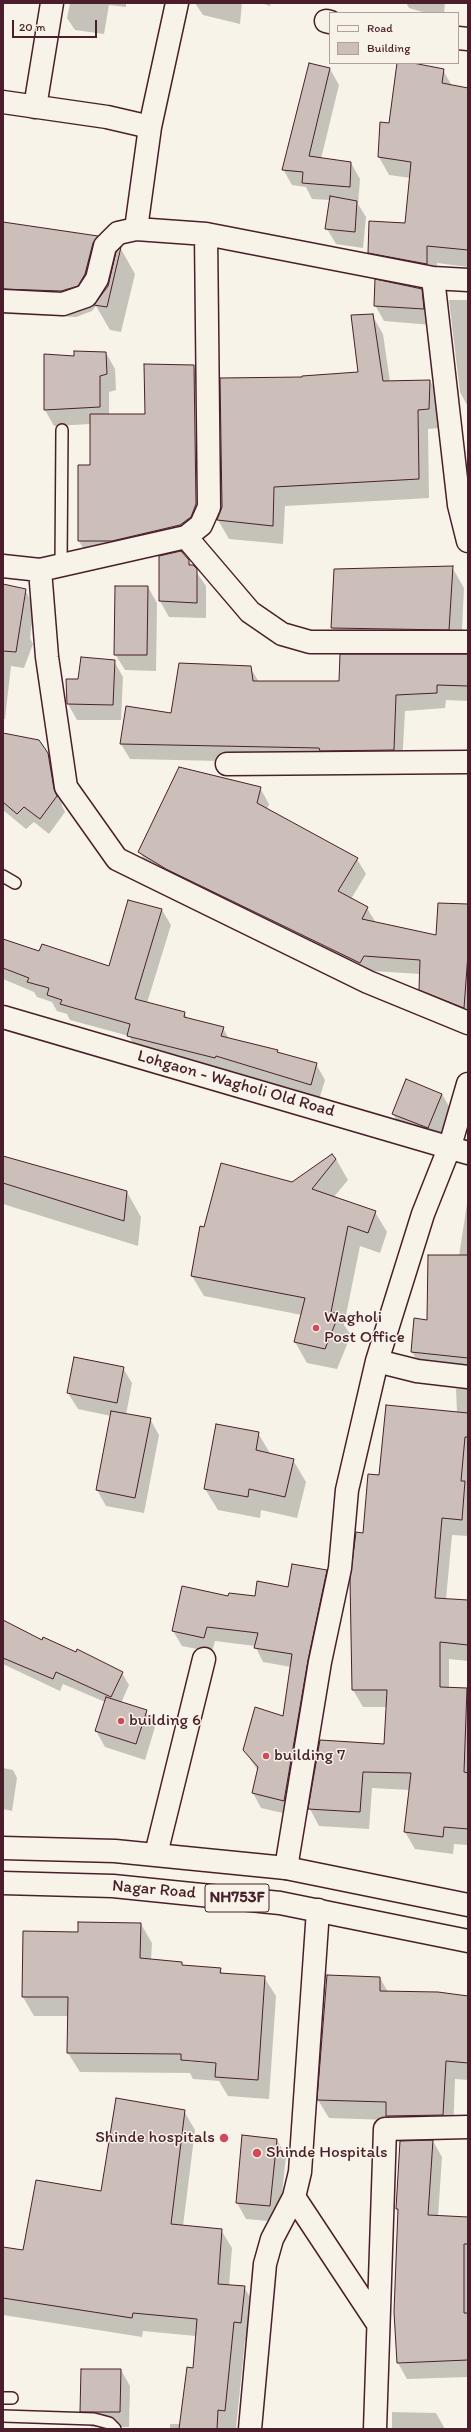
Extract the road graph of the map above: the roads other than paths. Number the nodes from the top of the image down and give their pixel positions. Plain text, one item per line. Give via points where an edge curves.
1 (52, 3) edge
2 (176, 3) edge
3 (3, 102) edge
4 (35, 107) junction
5 (150, 128) junction
6 (136, 229) junction
7 (206, 234) junction
8 (433, 278) junction
9 (468, 280) edge
10 (3, 301) edge
11 (62, 430) dead end
12 (186, 537) junction
13 (468, 541) edge
14 (3, 566) edge
15 (50, 568) junction
16 (468, 642) edge
17 (468, 762) edge
18 (227, 764) dead end
19 (3, 876) edge
20 (15, 883) dead end
21 (3, 1017) edge
22 (468, 1023) edge
23 (468, 1084) edge
24 (459, 1150) edge
25 (377, 1361) junction
26 (468, 1376) edge
27 (204, 1659) dead end
28 (3, 1848) edge
29 (156, 1854) junction
30 (286, 1868) junction
31 (3, 1883) edge
32 (468, 1904) edge
33 (318, 1910) junction
34 (468, 1941) edge
35 (468, 2127) edge
36 (294, 2197) junction
37 (378, 2324) junction
38 (3, 2416) edge
39 (115, 2429) edge
40 (250, 2429) edge
41 (375, 2429) edge

1 - 4 main road
2 - 5 main road
3 - 4 main road
4 - 5 main road via 107,117
5 - 6 main road
6 - 7 main road
6 - 10 main road via 118,232 105,246 97,279 86,296 63,304
7 - 8 main road
7 - 12 main road via 209,507 201,525
8 - 9 main road
8 - 13 main road via 459,505
11 - 15 lane
12 - 15 main road
12 - 16 main road via 250,612 282,634 310,642
14 - 15 main road
15 - 22 main road via 47,657 66,787 117,859 368,982
17 - 18 main road
19 - 20 lane
21 - 24 main road, Lohgaon - Wagholi Old Road
23 - 24 main road
24 - 25 main road via 423,1214
25 - 26 main road via 417,1371 456,1377
25 - 30 main road via 346,1490 340,1568 320,1662
27 - 29 main road
28 - 29 main road, Nagar Road / NH753F
29 - 30 main road, Nagar Road / NH753F
30 - 32 main road, Nagar Road / NH753F
31 - 33 main road, Nagar Road / NH753F via 113,1886 280,1903
33 - 34 main road, Nagar Road / NH753F
33 - 36 main road via 300,2172
35 - 37 main road via 385,2129
36 - 37 main road
36 - 40 main road via 272,2239 265,2264
37 - 41 main road
38 - 39 lane via 94,2419 109,2423

